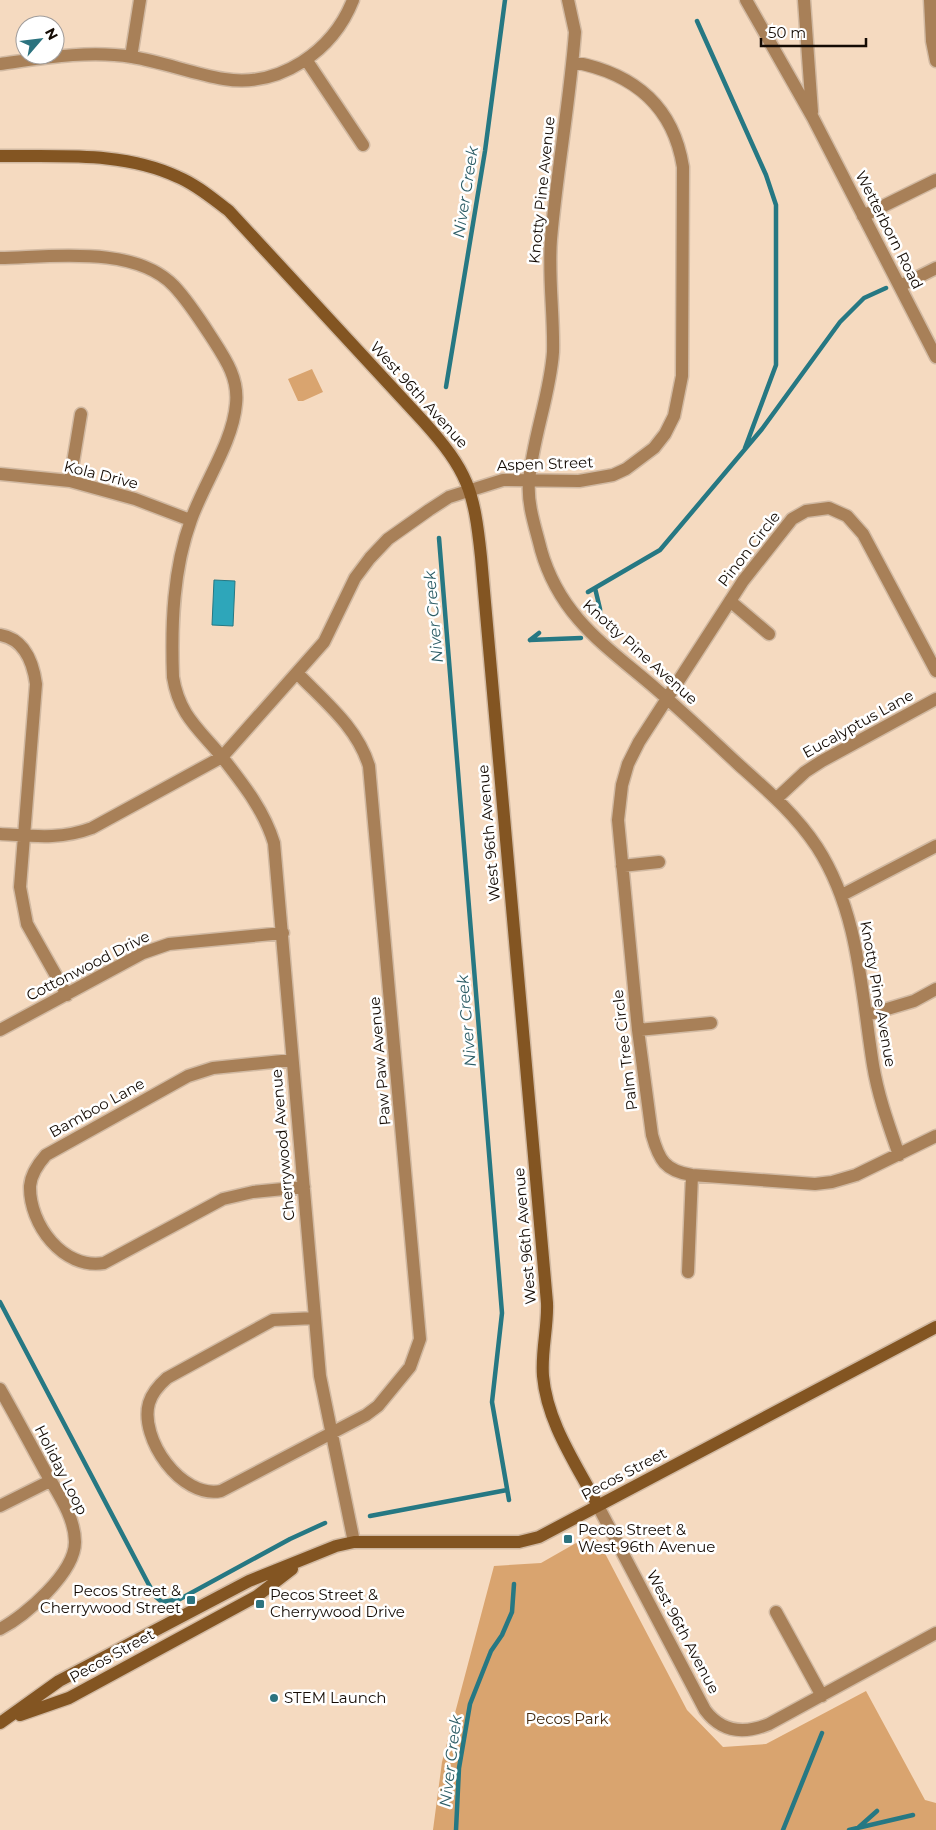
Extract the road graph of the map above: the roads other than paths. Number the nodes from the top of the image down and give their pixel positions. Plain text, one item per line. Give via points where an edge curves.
1 (140, 0) edge
2 (568, 0) edge
3 (746, 0) edge
4 (804, 0) edge
5 (930, 0) edge
6 (350, 2) edge
7 (132, 56) junction
8 (307, 61) junction
9 (936, 61) edge
10 (573, 62) junction
11 (0, 64) edge
12 (813, 118) junction
13 (362, 145) dead end
14 (0, 156) edge
15 (936, 180) edge
16 (863, 216) junction
17 (0, 258) edge
18 (936, 268) edge
19 (900, 286) junction
20 (936, 357) edge
21 (81, 414) dead end
22 (0, 474) edge
23 (529, 480) junction
24 (70, 481) junction
25 (470, 490) junction
26 (190, 520) junction
27 (730, 601) junction
28 (769, 634) dead end
29 (0, 635) edge
30 (936, 671) edge
31 (297, 673) junction
32 (667, 698) junction
33 (936, 700) edge
34 (222, 757) junction
35 (776, 799) junction
36 (0, 834) edge
37 (23, 835) junction
38 (936, 846) edge
39 (659, 862) dead end
40 (622, 866) junction
41 (842, 895) junction
42 (283, 933) junction
43 (936, 989) edge
44 (66, 995) junction
45 (867, 1015) junction
46 (712, 1023) dead end
47 (0, 1030) edge
48 (638, 1030) junction
49 (292, 1060) junction
50 (936, 1136) edge
51 (899, 1156) junction
52 (692, 1175) junction
53 (304, 1187) junction
54 (688, 1272) dead end
55 (315, 1318) junction
56 (936, 1328) edge
57 (0, 1388) edge
58 (332, 1432) junction
59 (50, 1481) junction
60 (0, 1506) edge
61 (598, 1506) junction
62 (354, 1542) junction
63 (304, 1560) junction
64 (776, 1612) dead end
65 (0, 1629) edge
66 (936, 1633) edge
67 (822, 1696) junction
68 (3, 1722) edge

1 - 7 street
2 - 10 street, Knotty Pine Avenue via 575,32
3 - 12 street, Wetterborn Road
4 - 12 street, Wetterborn Road
5 - 9 street
6 - 8 street via 326,43
7 - 8 street via 207,76 240,80 280,73
7 - 11 street via 72,56
8 - 13 street
10 - 23 street, Knotty Pine Avenue via 550,242 553,351
10 - 23 street, Aspen Street via 606,70 642,90 656,104 676,137 683,166 682,376 674,416 666,434 633,464 597,479
12 - 16 street, Wetterborn Road
14 - 25 street, West 96th Avenue via 130,161 179,177 203,191 229,211 446,446
15 - 16 street
16 - 19 street, Wetterborn Road
17 - 26 street, Cherrywood Avenue via 123,260 138,264 167,280 190,304 228,363 236,388 236,404 232,423
18 - 19 street
19 - 20 street, Wetterborn Road
21 - 24 street
22 - 24 street, Kola Drive
23 - 25 street, Aspen Street via 503,480
23 - 32 street, Knotty Pine Avenue via 530,506 550,577 559,595 596,637
24 - 26 street, Kola Drive via 135,499
25 - 31 street, Aspen Street via 429,510 382,545 356,578 324,642
25 - 61 street, West 96th Avenue via 477,515 481,557 547,1303 544,1381 549,1409
26 - 34 street, Cherrywood Avenue via 177,575 175,692 184,712
27 - 28 street
27 - 30 street, Pinon Circle via 792,519 819,508 837,510 853,521 863,534
27 - 32 street, Pinon Circle
29 - 37 street via 15,640 24,649 33,667 36,684
31 - 34 street, Aspen Street
31 - 58 street, Paw Paw Avenue via 351,729 369,766 420,1339 410,1367 378,1406 357,1421
32 - 35 street, Knotty Pine Avenue
32 - 40 street, Palm Tree Circle via 639,742 622,784 618,820
33 - 35 street, Eucalyptus Lane via 804,772
34 - 37 street, Aspen Street via 92,828 65,837
34 - 42 street, Cherrywood Avenue via 268,824 277,857
35 - 41 street, Knotty Pine Avenue via 815,844
36 - 37 street, Aspen Street
37 - 44 street via 20,887 24,914
38 - 41 street
39 - 40 street
40 - 48 street, Palm Tree Circle
41 - 45 street, Knotty Pine Avenue via 859,963
42 - 44 street, Cottonwood Drive via 169,944 143,953
42 - 49 street, Cherrywood Avenue
43 - 45 street via 914,1001
44 - 47 street, Cottonwood Drive
45 - 51 street, Knotty Pine Avenue via 883,1109
46 - 48 street
48 - 52 street, Palm Tree Circle via 656,1150 668,1168 676,1173
49 - 53 street, Cherrywood Avenue
49 - 53 street, Bamboo Lane via 213,1068 188,1076 56,1148 33,1174 31,1198 39,1221 56,1246 68,1257 96,1264 104,1263 223,1199 253,1192
50 - 51 street, Palm Tree Circle
51 - 52 street, Palm Tree Circle via 856,1175 815,1184
52 - 54 street
53 - 55 street, Cherrywood Avenue
55 - 58 street, Cherrywood Avenue via 320,1376
55 - 58 street, Paw Paw Avenue via 273,1320 167,1378 156,1390 148,1419 166,1463 179,1478 198,1490 214,1492 232,1486
56 - 61 street, Pecos Street
57 - 59 street, Holiday Loop
58 - 62 street, Cherrywood Avenue
59 - 60 street
59 - 65 street, Holiday Loop via 70,1520 73,1551 38,1602 27,1613
61 - 62 street, Pecos Street via 539,1537 519,1542
61 - 67 street, West 96th Avenue via 706,1710 716,1722 735,1730 762,1727
62 - 63 street, Pecos Street
63 - 68 street, Pecos Street via 249,1581 59,1681
63 - 68 street, Pecos Street via 257,1596 69,1698
64 - 67 street
66 - 67 street

